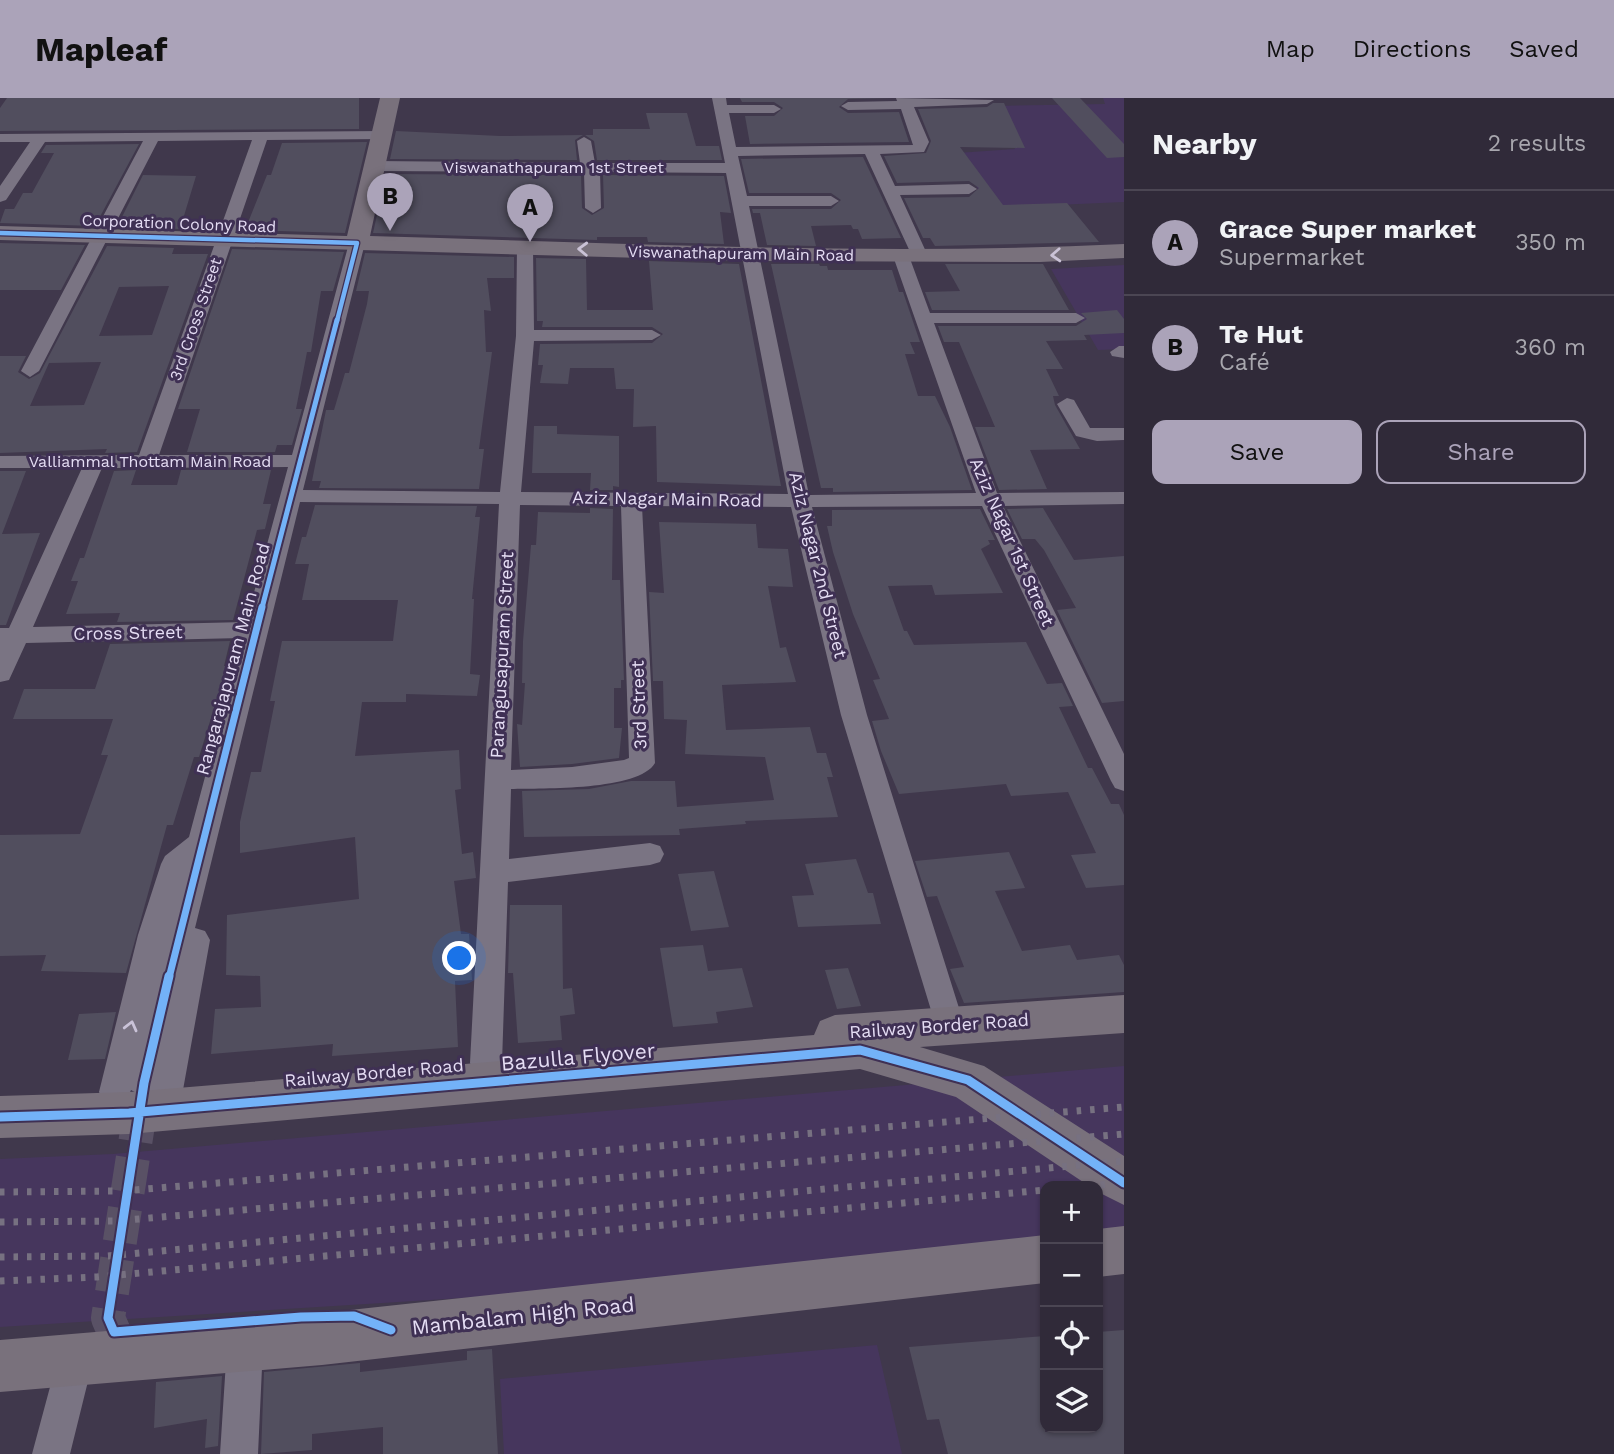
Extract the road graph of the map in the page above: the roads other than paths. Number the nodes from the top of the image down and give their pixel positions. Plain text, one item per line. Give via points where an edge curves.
1 (390, 98) edge
2 (987, 100) dead end
3 (905, 102) edge
4 (720, 104) edge
5 (848, 106) dead end
6 (774, 109) dead end
7 (384, 135) junction
8 (153, 137) junction
9 (0, 138) edge
10 (40, 138) junction
11 (260, 138) junction
12 (584, 141) dead end
13 (871, 151) junction
14 (732, 160) junction
15 (375, 166) junction
16 (592, 167) junction
17 (969, 189) dead end
18 (890, 191) junction
19 (0, 197) edge
20 (740, 201) junction
21 (831, 201) dead end
22 (593, 208) dead end
23 (0, 233) edge
24 (103, 235) junction
25 (223, 239) junction
26 (358, 243) junction
27 (525, 247) junction
28 (1124, 251) edge
29 (751, 254) junction
30 (911, 256) junction
31 (923, 318) junction
32 (1076, 318) dead end
33 (652, 335) dead end
34 (525, 336) junction
35 (30, 370) dead end
36 (1067, 404) dead end
37 (1124, 434) edge
38 (95, 461) junction
39 (147, 461) junction
40 (300, 461) junction
41 (0, 462) edge
42 (293, 496) junction
43 (510, 496) junction
44 (1124, 498) edge
45 (989, 499) junction
46 (631, 500) junction
47 (800, 500) junction
48 (256, 630) junction
49 (9, 636) edge
50 (0, 674) edge
51 (496, 780) junction
52 (1124, 781) edge
53 (201, 842) junction
54 (650, 854) dead end
55 (495, 872) junction
56 (1124, 1014) edge
57 (948, 1024) junction
58 (486, 1063) junction
59 (142, 1089) junction
60 (0, 1096) edge
61 (0, 1117) edge
62 (1124, 1183) edge
63 (1124, 1250) edge
64 (1103, 1252) edge
65 (1040, 1260) edge
66 (391, 1330) junction
67 (124, 1333) dead end
68 (244, 1346) junction
69 (75, 1361) junction
70 (0, 1366) edge
71 (51, 1454) edge
72 (239, 1454) edge

1 - 7 street, Rangarajapuram Main Road
2 - 3 street
3 - 5 street
3 - 13 street via 922,146 907,151
4 - 6 street
4 - 14 street, Aziz Nagar 2nd Street
7 - 11 street
7 - 15 street, Rangarajapuram Main Road
8 - 10 street
8 - 11 street
8 - 24 street
9 - 10 street
10 - 19 street
11 - 25 street, 3rd Cross Street
12 - 16 street
13 - 14 street
13 - 18 street, Aziz Nagar 1st Street
14 - 16 street, Viswanathapuram 1st Street
14 - 20 street, Aziz Nagar 2nd Street
15 - 16 street, Viswanathapuram 1st Street
15 - 26 street, Rangarajapuram Main Road
16 - 22 street
17 - 18 street
18 - 30 street, Aziz Nagar 1st Street
20 - 21 street
20 - 29 street, Aziz Nagar 2nd Street
23 - 24 street, Corporation Colony Road
24 - 25 street, Corporation Colony Road
24 - 35 street
25 - 26 street, Corporation Colony Road
25 - 39 street, 3rd Cross Street
26 - 27 street, Viswanathapuram Main Road
26 - 40 street, Rangarajapuram Main Road
29 -> 27 street, Viswanathapuram Main Road
27 - 34 street, Parangusapuram Street
28 -> 30 street, Viswanathapuram Main Road
29 - 30 street, Viswanathapuram Main Road
29 - 47 street, Aziz Nagar 2nd Street
30 - 31 street, Aziz Nagar 1st Street
31 - 32 street
31 - 45 street, Aziz Nagar 1st Street
33 - 34 street
34 - 43 street, Parangusapuram Street
36 - 37 street via 1083,432
38 - 39 street, Valliammal Thottam Main Road
38 - 41 street, Valliammal Thottam Main Road
38 - 49 street
39 - 40 street, Valliammal Thottam Main Road
40 - 42 street, Rangarajapuram Main Road
42 - 43 street, Aziz Nagar Main Road
42 - 48 street, Rangarajapuram Main Road
43 - 46 street, Aziz Nagar Main Road
43 - 51 street, Parangusapuram Street
44 - 45 street, Aziz Nagar Main Road
45 - 47 street, Aziz Nagar Main Road
45 - 52 street, Aziz Nagar 1st Street
46 - 47 street, Aziz Nagar Main Road
46 - 51 street, 3rd Street via 642,763 612,773
47 - 57 street, Aziz Nagar 2nd Street via 854,715
48 - 49 street, Cross Street
48 - 53 street, Rangarajapuram Main Road
49 - 50 street
51 - 55 street, Parangusapuram Street
53 - 59 street via 213,869 196,936
59 -> 53 street via 153,935 176,864
54 - 55 street
55 - 58 street, Parangusapuram Street
56 - 57 street, Railway Border Road
57 - 58 street, Railway Border Road
58 - 59 street, Railway Border Road
59 - 60 street, Railway Border Road
61 - 62 street, Bazulla Flyover via 129,1113 860,1050 968,1080
63 - 64 street
65 - 66 street, Mambalam High Road
66 - 67 street via 354,1315
66 - 68 street, Mambalam High Road
68 - 69 street, Mambalam High Road
68 - 72 street
69 - 70 street, Mambalam High Road
69 - 71 street

